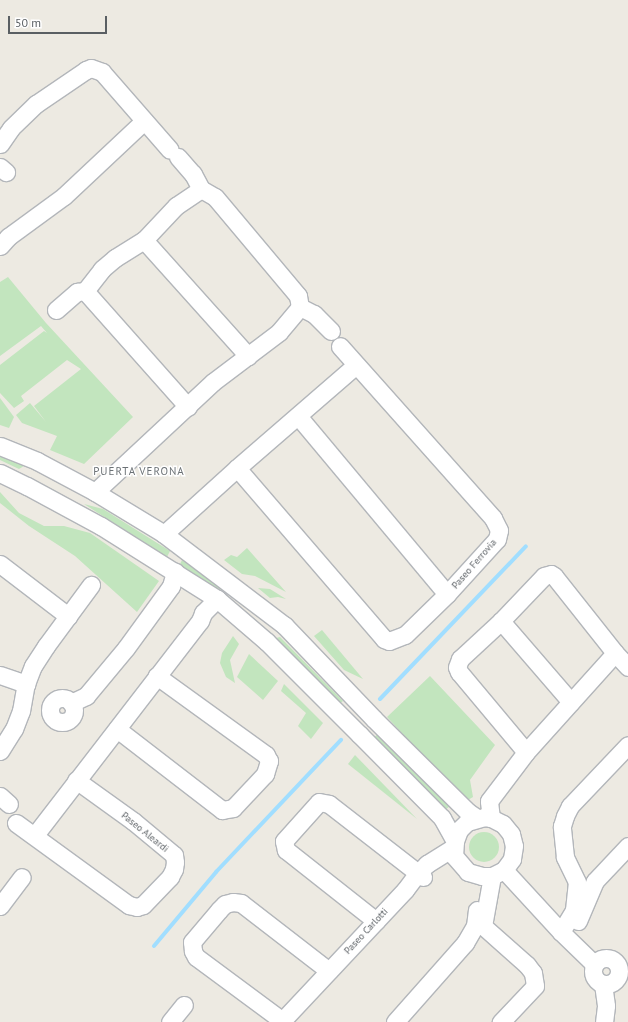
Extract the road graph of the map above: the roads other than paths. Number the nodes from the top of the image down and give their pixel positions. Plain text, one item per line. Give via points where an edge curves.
1 (144, 121) junction
2 (0, 144) edge
3 (202, 189) junction
4 (144, 240) junction
5 (0, 246) edge
6 (85, 291) junction
7 (300, 307) junction
8 (56, 310) dead end
9 (331, 331) dead end
10 (340, 346) dead end
11 (248, 356) junction
12 (356, 365) junction
13 (188, 407) junction
14 (298, 416) junction
15 (0, 446) edge
16 (37, 461) junction
17 (237, 468) junction
18 (0, 474) edge
19 (27, 486) junction
20 (95, 492) junction
21 (164, 534) junction
22 (0, 564) edge
23 (175, 572) junction
24 (91, 585) dead end
25 (447, 594) junction
26 (220, 602) junction
27 (68, 616) junction
28 (501, 621) junction
29 (284, 625) junction
30 (267, 642) junction
31 (615, 653) junction
32 (628, 667) edge
33 (0, 675) edge
34 (160, 678) junction
35 (26, 684) junction
36 (571, 702) junction
37 (70, 703) dead end
38 (120, 732) junction
39 (628, 745) edge
40 (0, 751) edge
41 (526, 752) junction
42 (80, 782) junction
43 (484, 818) junction
44 (16, 823) dead end
45 (38, 838) junction
46 (628, 846) edge
47 (454, 848) junction
48 (493, 874) junction
49 (421, 875) junction
50 (22, 877) dead end
51 (595, 881) junction
52 (577, 882) junction
53 (0, 905) edge
54 (376, 921) junction
55 (479, 926) junction
56 (564, 935) junction
57 (594, 964) junction
58 (623, 968) edge
59 (329, 971) junction
60 (603, 984) junction
61 (184, 1005) dead end
62 (283, 1021) edge
63 (170, 1022) edge
64 (395, 1022) edge
65 (501, 1022) edge
66 (604, 1022) edge

1 - 2 street via 102,72 91,68 36,104 11,128
1 - 3 street via 193,174
1 - 5 street via 64,196 8,237
3 - 4 street via 176,206
3 - 7 street via 215,197 298,296
4 - 6 street via 102,269
4 - 11 street
6 - 8 street via 77,292
6 - 13 street
7 - 9 street via 314,314
7 - 11 street via 279,332
10 - 12 street, Paseo Ferrovia
11 - 13 street via 213,382
12 - 14 street
12 - 25 street, Paseo Ferrovia via 493,518 499,530 497,540
13 - 20 street
14 - 17 street
14 - 25 street
15 - 16 street
16 - 19 street
16 - 20 street
17 - 21 street
17 - 25 street, Paseo Ferrovia via 384,639 389,641 405,635
18 - 19 street
19 - 23 street via 101,526
20 - 21 street
21 - 29 street
22 - 27 street
23 - 26 street
23 - 37 street via 171,586 126,648 86,696
24 - 27 street
26 - 30 street
26 - 34 street via 203,613 200,622
27 - 35 street via 33,666
28 - 31 street via 544,576 551,574
28 - 36 street
28 - 41 street via 460,659 457,670
29 - 30 street
29 - 43 street via 468,812
30 - 47 street via 442,818
31 - 32 street
31 - 36 street
33 - 35 street
34 - 38 street
34 - 38 street via 266,755 269,761 265,774 233,808 222,810
35 - 40 street via 21,711 14,729
36 - 41 street
38 - 42 street
39 - 52 street via 570,806 565,816 562,826 566,857
41 - 43 street via 488,801
42 - 45 street
42 - 45 street, Paseo Aleardi via 133,821 174,856 174,869 170,877 144,905 133,906
43 - 47 street via 463,826
43 - 48 street via 503,824 511,834 514,846 512,859
44 - 45 street, Paseo Aleardi
46 - 51 street
47 - 48 street via 468,872
47 - 49 street via 427,864
48 - 55 street
48 - 56 street
49 - 54 street, Paseo Carlotti
49 - 54 street via 323,802 319,802 284,841 286,850
50 - 53 street
51 - 52 street
51 - 56 street via 580,917
52 - 56 street via 574,910
54 - 59 street, Paseo Carlotti
55 - 64 street
55 - 65 street via 527,965 534,979 535,986 532,990
56 - 57 street
57 - 58 street via 610,958
57 - 60 street via 594,976
58 - 60 street via 612,983
59 - 62 street, Paseo Carlotti
59 - 62 street via 241,903 225,904 219,910 192,942 196,957
60 - 66 street via 606,1006
61 - 63 street

